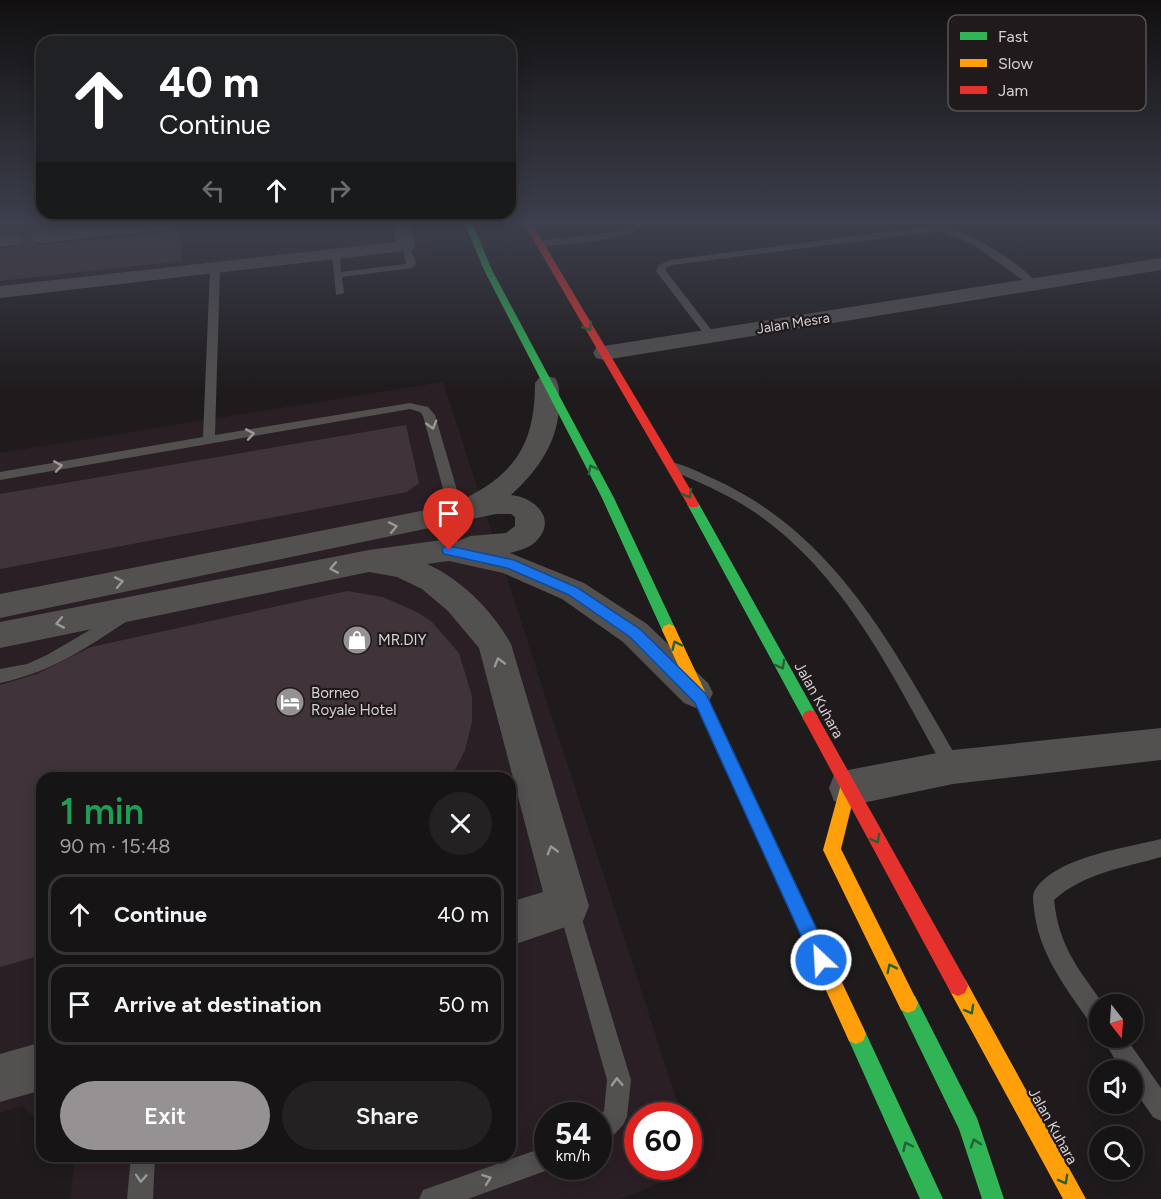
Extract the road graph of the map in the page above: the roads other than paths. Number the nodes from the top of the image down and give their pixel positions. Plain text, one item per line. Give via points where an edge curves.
1 (126, 278) edge
2 (215, 278) edge
3 (337, 278) edge
4 (492, 278) edge
5 (559, 278) edge
6 (666, 278) edge
7 (1025, 278) edge
8 (1072, 278) edge
9 (1034, 284) junction
10 (0, 292) edge
11 (339, 293) dead end
12 (711, 336) junction
13 (604, 353) junction
14 (547, 383) junction
15 (209, 440) junction
16 (672, 466) junction
17 (0, 476) edge
18 (456, 514) junction
19 (449, 550) junction
20 (369, 561) junction
21 (0, 606) edge
22 (136, 608) junction
23 (0, 635) edge
24 (0, 676) edge
25 (701, 698) junction
26 (1161, 744) edge
27 (953, 767) junction
28 (848, 788) junction
29 (1161, 848) edge
30 (568, 906) junction
31 (516, 922) edge
32 (1089, 1002) edge
33 (1120, 1048) edge
34 (36, 1068) edge
35 (0, 1078) edge
36 (1161, 1109) edge
37 (612, 1120) edge
38 (143, 1162) edge
39 (534, 1163) edge
40 (140, 1199) edge
41 (432, 1199) edge
42 (932, 1199) edge
43 (993, 1199) edge
44 (1075, 1199) edge

1 - 10 street
2 - 15 lane
3 - 11 lane
4 - 14 main road
5 -> 13 main road, Jalan Kuhara
6 - 12 lane
7 - 9 lane
8 - 9 street, Jalan Mesra
9 - 12 street, Jalan Mesra
12 - 13 street, Jalan Mesra
13 - 16 main road, Jalan Kuhara
14 - 18 street via 546,420 523,466 492,498
25 -> 14 main road via 608,498
17 -> 15 lane
15 -> 18 lane via 410,406 424,409 429,415
16 - 27 lane via 746,500 781,525 827,570 865,618
16 -> 28 main road, Jalan Kuhara
18 - 19 street via 501,504 518,506 528,510 530,528 520,539
21 -> 18 street
19 - 20 street
19 - 25 street via 510,564 573,591 635,633
20 -> 22 street
30 -> 20 street via 494,644 467,608 435,581 398,565
22 -> 23 street
22 - 24 lane via 53,660
42 -> 25 main road
26 - 27 street
27 - 28 street
43 -> 28 main road via 969,1126 832,850
28 -> 44 main road, Jalan Kuhara
29 - 32 lane via 1084,868 1062,879 1043,896 1046,925 1058,957
30 - 31 street
37 -> 30 lane via 619,1080
33 - 36 lane
34 - 35 street
38 -> 40 lane
41 -> 39 lane

